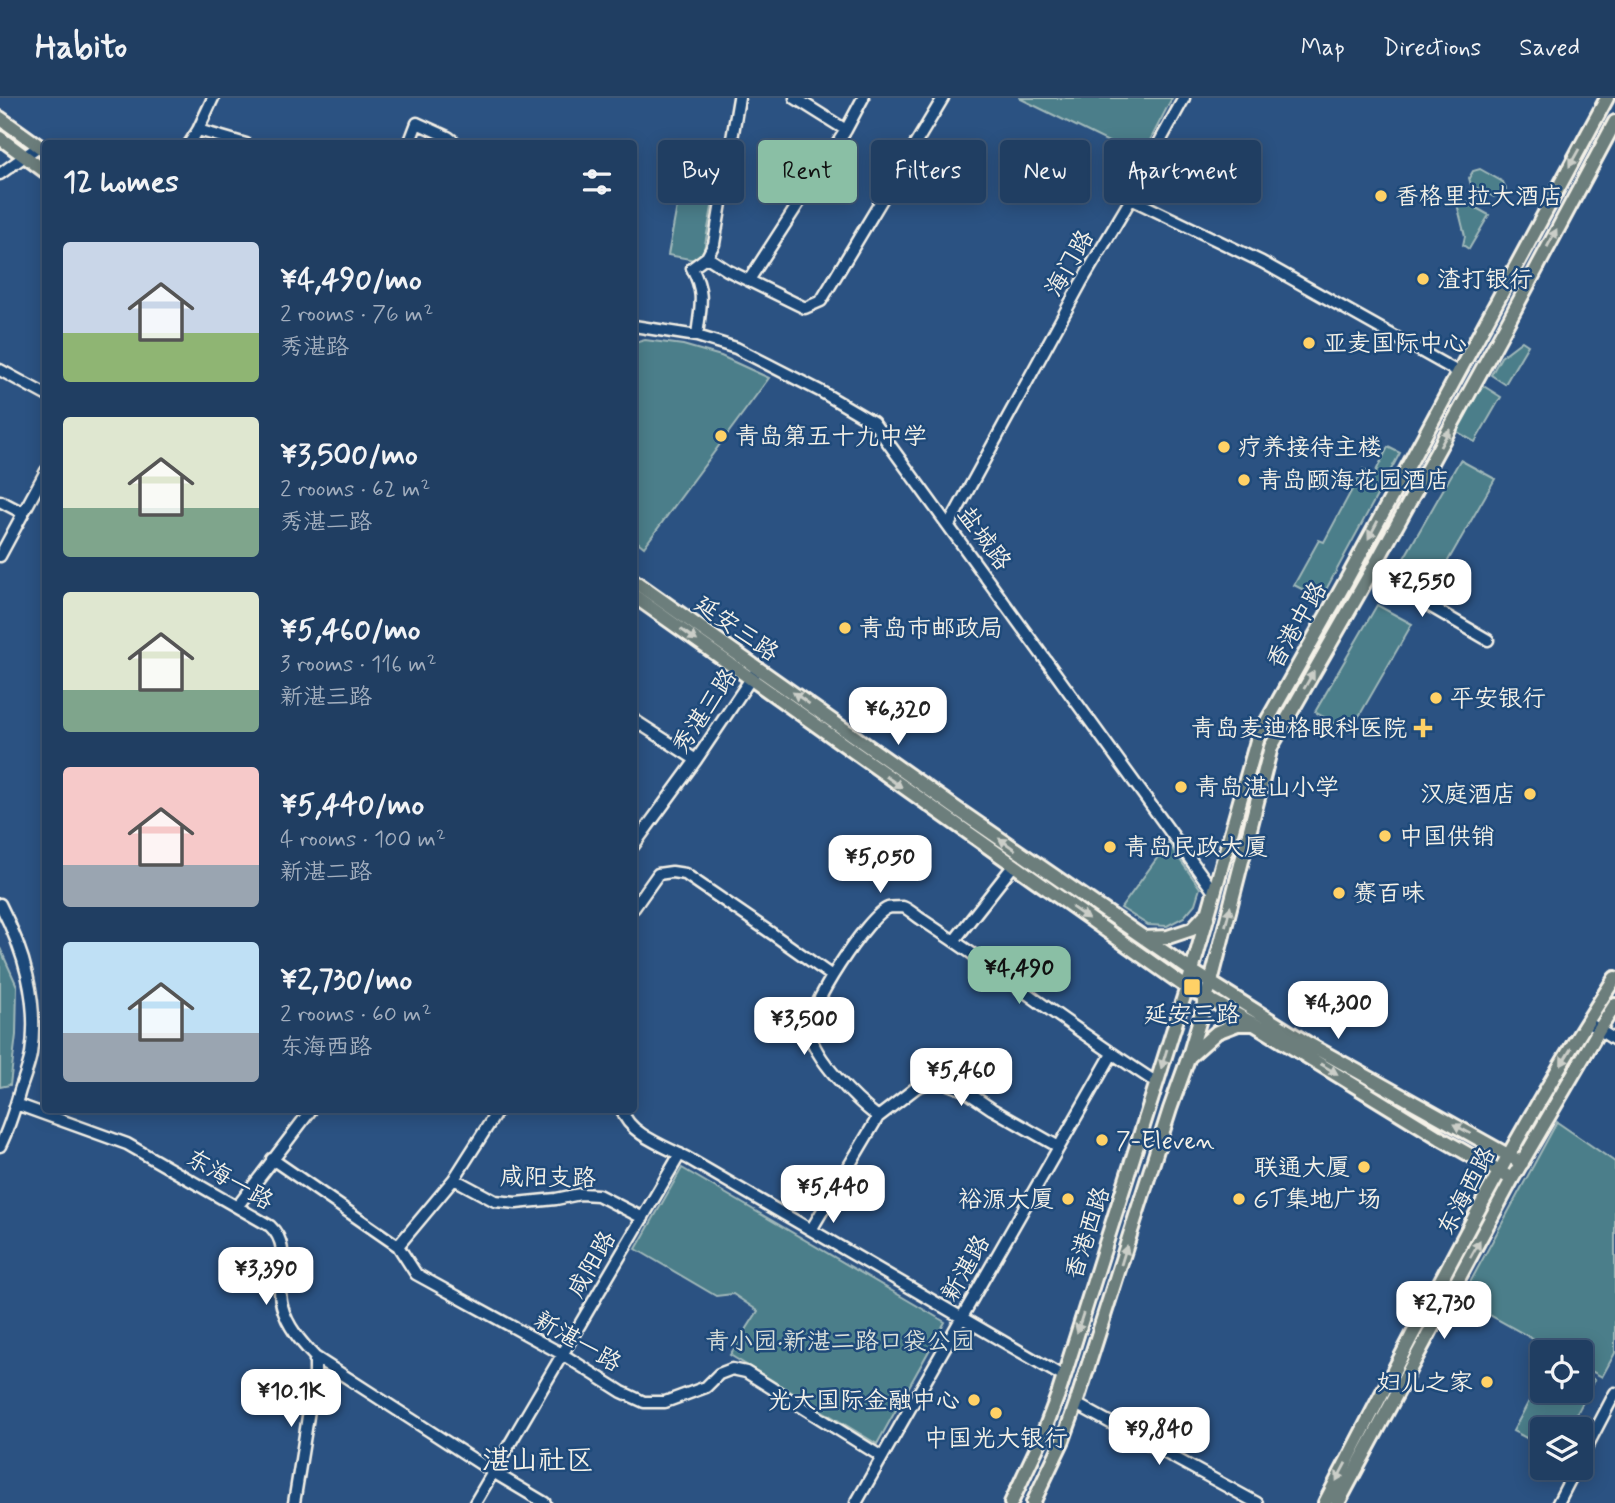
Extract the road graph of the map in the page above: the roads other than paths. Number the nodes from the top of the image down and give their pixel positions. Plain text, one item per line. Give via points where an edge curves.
1 (212, 98) edge
2 (739, 98) edge
3 (795, 98) edge
4 (863, 98) edge
5 (943, 98) edge
6 (1184, 98) edge
7 (1607, 98) edge
8 (0, 118) edge
9 (1615, 122) edge
10 (198, 130) junction
11 (846, 130) junction
12 (0, 138) edge
13 (191, 140) edge
14 (232, 140) edge
15 (411, 140) edge
16 (452, 140) edge
17 (1161, 140) edge
18 (42, 148) edge
19 (26, 156) junction
20 (42, 169) edge
21 (0, 174) edge
22 (1129, 203) edge
23 (1137, 203) edge
24 (707, 257) junction
25 (750, 280) junction
26 (637, 327) edge
27 (697, 336) junction
28 (0, 370) edge
29 (1458, 372) junction
30 (42, 393) edge
31 (42, 478) edge
32 (0, 501) edge
33 (23, 513) junction
34 (949, 525) junction
35 (0, 556) edge
36 (1371, 572) junction
37 (637, 583) edge
38 (637, 598) edge
39 (1488, 640) dead end
40 (754, 673) junction
41 (637, 722) edge
42 (696, 760) junction
43 (637, 841) edge
44 (1013, 866) junction
45 (1214, 892) junction
46 (637, 902) edge
47 (0, 904) edge
48 (1209, 911) junction
49 (1143, 938) junction
50 (954, 941) junction
51 (1192, 971) junction
52 (832, 976) junction
53 (1615, 978) edge
54 (1211, 982) junction
55 (1186, 987) junction
56 (1206, 999) junction
57 (1615, 1005) edge
58 (1587, 1022) junction
59 (1254, 1024) junction
60 (1599, 1030) junction
61 (1615, 1040) edge
62 (1112, 1054) junction
63 (1188, 1059) junction
64 (1157, 1083) junction
65 (16, 1104) junction
66 (308, 1113) edge
67 (496, 1113) edge
68 (623, 1113) edge
69 (878, 1117) junction
70 (0, 1146) edge
71 (1059, 1147) junction
72 (680, 1154) junction
73 (1508, 1155) junction
74 (272, 1159) junction
75 (1522, 1163) junction
76 (1500, 1172) junction
77 (1512, 1178) junction
78 (454, 1179) junction
79 (237, 1207) junction
80 (643, 1218) junction
81 (811, 1230) junction
82 (398, 1246) junction
83 (962, 1317) junction
84 (562, 1354) junction
85 (314, 1357) junction
86 (1064, 1377) junction
87 (1615, 1393) edge
88 (1076, 1404) junction
89 (1593, 1435) edge
90 (882, 1457) junction
91 (493, 1472) junction
92 (1570, 1480) edge
93 (294, 1503) edge
94 (475, 1503) edge
95 (545, 1503) edge
96 (856, 1503) edge
97 (1011, 1503) edge
98 (1033, 1503) edge
99 (1257, 1503) edge
100 (1325, 1503) edge
101 (1338, 1503) edge
102 (1558, 1503) edge

1 - 10 street
2 - 24 street via 714,244
3 - 11 street
4 - 11 street
5 - 25 street via 821,301 804,308
6 - 17 street, 海门路
7 -> 29 main road, 香港中路
8 - 18 main road
36 -> 9 main road, 香港中路
10 - 13 street
10 - 14 street
11 - 25 street
12 - 19 main road
15 - 16 street via 417,123
18 - 19 street
19 - 20 main road
19 - 21 street
22 - 34 street, 海门路
23 - 29 street via 1262,262
24 - 25 street
24 - 27 street via 692,268 702,295
26 - 27 street, 盐城路
27 - 34 street, 盐城路 via 736,348 873,422
28 - 30 street
29 -> 45 main road, 香港中路 via 1258,737
31 - 33 street
32 - 33 street
33 - 35 street
34 - 45 street, 盐城路
36 - 39 street
54 -> 36 main road, 香港中路 via 1272,747
37 - 40 main road, 延安三路
38 -> 40 main road, 延安三路
40 - 42 street, 秀湛三路
40 -> 44 main road, 延安三路
49 -> 40 main road, 延安三路
41 - 42 street
42 - 43 street, 秀湛三路
44 - 50 street
44 -> 55 main road, 延安三路
45 - 48 main road, 香港中路
46 - 52 street via 658,874 685,874
47 - 65 street via 26,967 34,1016 31,1056
48 - 49 main road via 1192,929 1168,937
48 - 51 main road, 香港中路
49 - 51 main road, 延安三路
50 - 52 street via 904,908 887,908
50 - 62 street
51 - 54 main road, 延安三路
51 - 55 main road, 香港西路
52 - 69 street via 808,1028 838,1078
53 - 58 main road, 东海西路
54 - 56 main road, 香港西路
73 -> 54 main road, 延安三路 via 1307,1043
55 - 56 main road, 延安三路
55 -> 64 main road, 香港西路
56 - 59 main road, 延安三路
56 - 63 main road, 香港西路
57 - 60 main road, 东海西路
58 - 60 street
58 -> 73 main road, 东海西路
59 - 63 main road via 1217,1032
59 -> 76 main road, 延安三路
60 - 61 street
60 - 75 main road, 东海西路
62 - 64 street
62 - 71 street, 新湛路
88 -> 63 main road, 香港西路
64 -> 86 main road, 香港西路
65 - 70 street
65 - 79 street, 东海一路 via 127,1144
66 - 74 street
67 - 78 street
68 - 72 street via 636,1131
69 - 71 street via 917,1087 935,1081 964,1090
69 - 81 street
71 - 83 street, 新湛路
72 - 80 street, 咸阳路
72 - 81 street
73 - 75 main road, 延安三路
73 - 76 main road, 东海西路
74 - 79 street
74 - 82 street, 新湛一路
75 - 77 main road, 东海西路
76 - 77 main road, 延安三路
76 -> 100 main road, 东海西路
101 -> 77 main road, 东海西路
78 - 80 street, 咸阳支路 via 495,1201 598,1195
78 - 82 street
79 - 85 street, 东海一路 via 276,1232 282,1247 281,1304
80 - 84 street, 咸阳路
81 - 83 street
82 - 84 street, 新湛一路 via 416,1274
83 - 86 street
83 - 90 street, 新湛路
84 - 90 street, 新湛一路 via 644,1402 665,1402 706,1387 732,1369 746,1372
84 - 91 street, 咸阳路
85 - 91 street, 东海一路
85 - 93 street
86 - 97 main road, 香港西路
87 - 89 street
88 - 98 main road, 香港西路
88 - 99 street
90 - 96 street, 新湛路
91 - 94 street, 咸阳路
91 - 95 street, 东海一路
92 - 102 street

